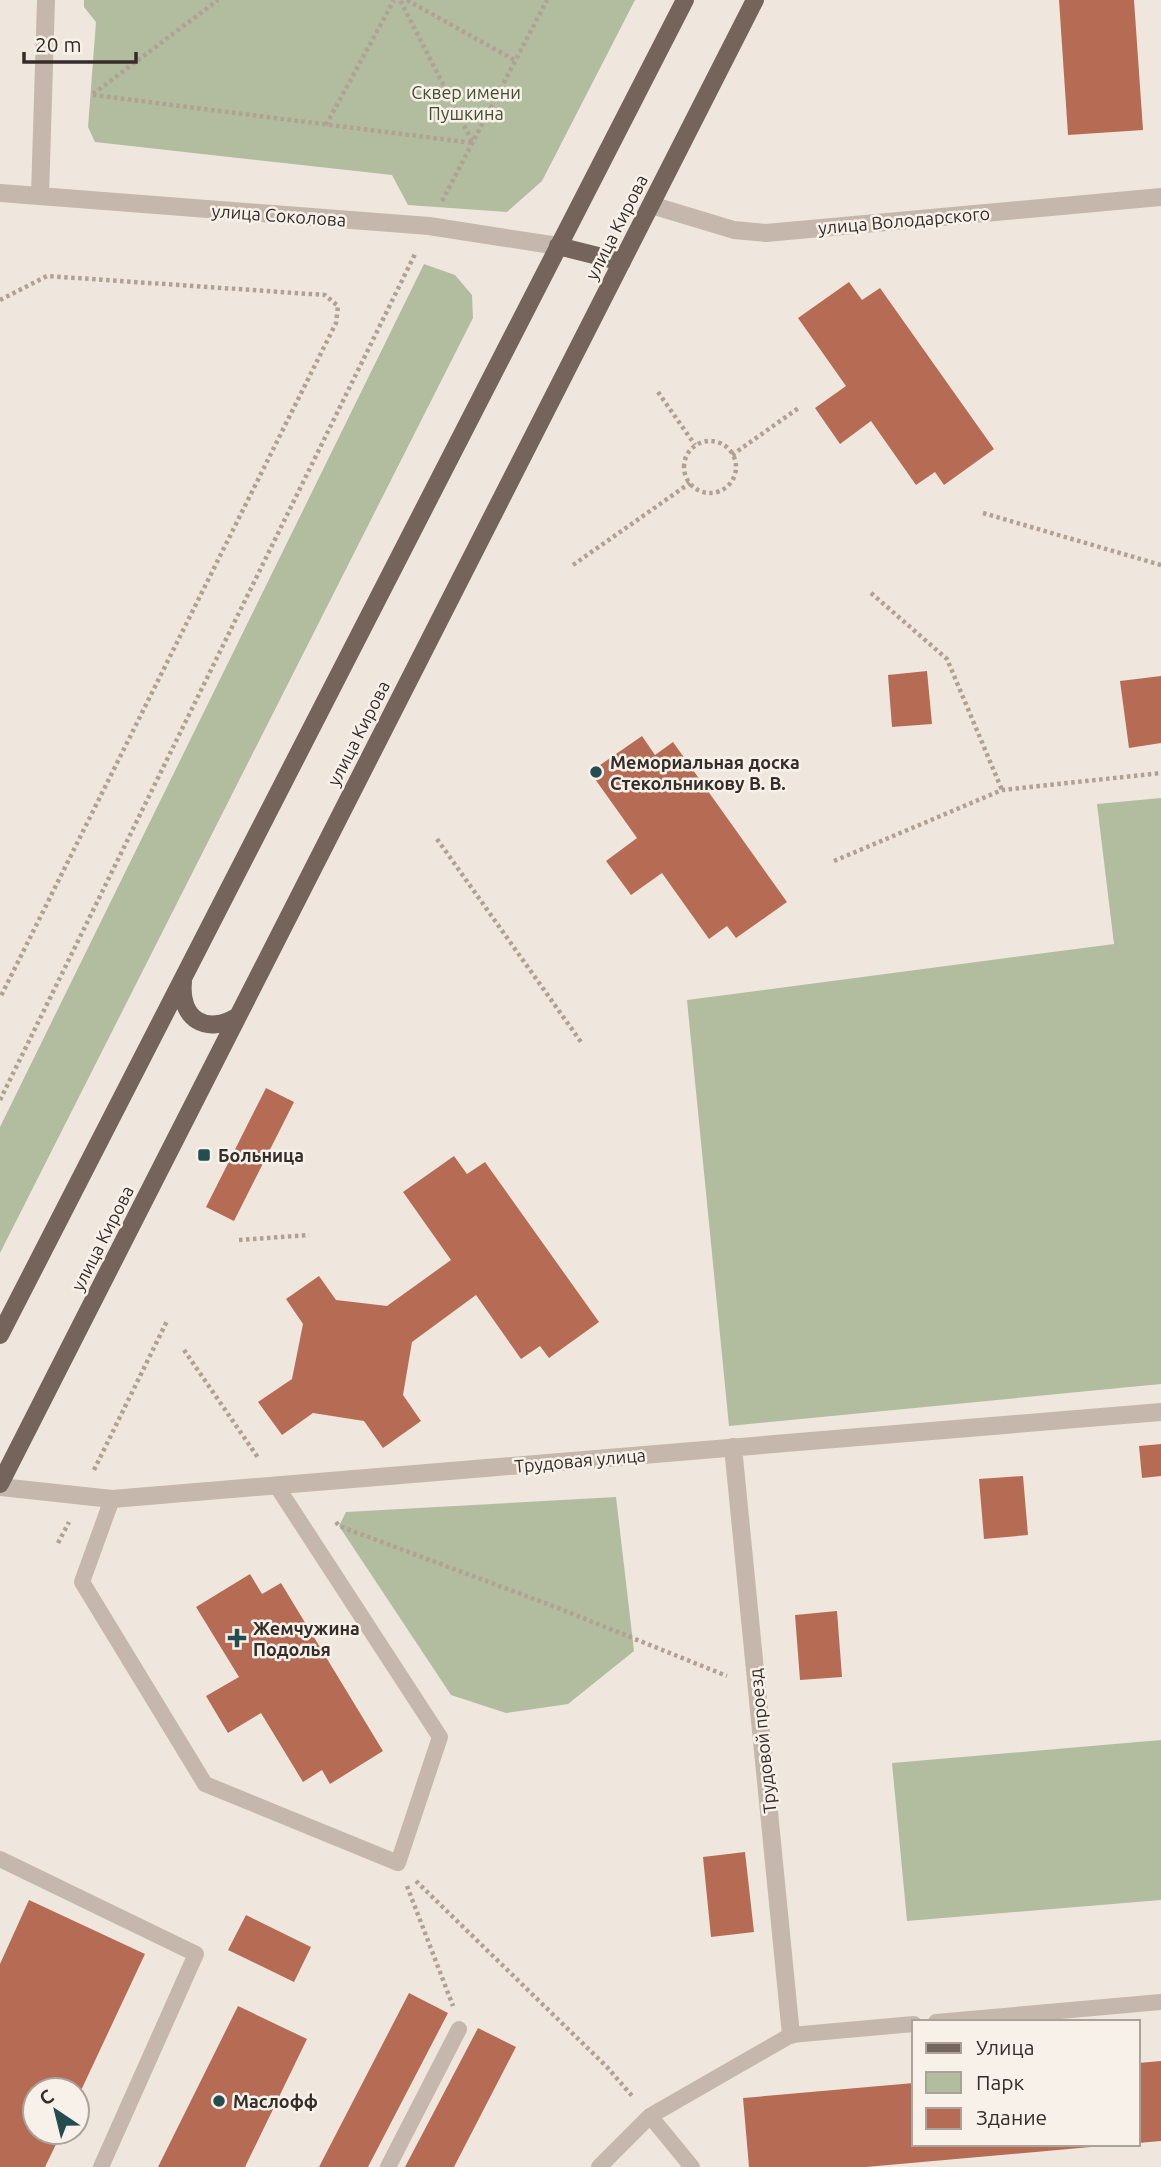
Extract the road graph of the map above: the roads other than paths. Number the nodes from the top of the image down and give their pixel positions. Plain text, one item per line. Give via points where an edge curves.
1 (46, 0) edge
2 (685, 0) edge
3 (755, 0) edge
4 (0, 194) edge
5 (40, 196) junction
6 (1161, 197) edge
7 (651, 205) junction
8 (558, 246) junction
9 (622, 262) junction
10 (183, 982) junction
11 (238, 1016) junction
12 (0, 1335) edge
13 (1161, 1412) edge
14 (733, 1447) junction
15 (276, 1485) junction
16 (0, 1486) edge
17 (112, 1499) junction
18 (0, 1859) edge
19 (1161, 2002) edge
20 (958, 2020) edge
21 (912, 2024) edge
22 (459, 2029) road end
23 (791, 2035) junction
24 (650, 2116) junction
25 (101, 2167) edge
26 (388, 2167) edge
27 (599, 2167) edge
28 (692, 2167) edge

1 - 5 street
2 - 8 main road
3 - 7 main road, улица Кирова
4 - 5 street, улица Соколова
5 - 8 street, улица Соколова via 429,226
6 - 7 street, улица Володарского via 766,233 734,230
7 - 9 main road, улица Кирова
8 - 9 main road
8 - 10 main road
9 - 11 main road, улица Кирова
10 - 11 main road via 181,997 197,1021 226,1024
10 - 12 main road
11 - 16 main road, улица Кирова
13 - 14 street, Трудовая улица
14 - 15 street, Трудовая улица
14 - 23 street, Трудовой проезд
15 - 17 street, Трудовая улица
15 - 17 lane via 440,1737 398,1863 205,1784 82,1581
16 - 17 street, Трудовая улица
18 - 25 lane via 196,1954
19 - 20 lane
21 - 23 lane
22 - 26 lane
23 - 24 lane
24 - 27 lane
24 - 28 lane

